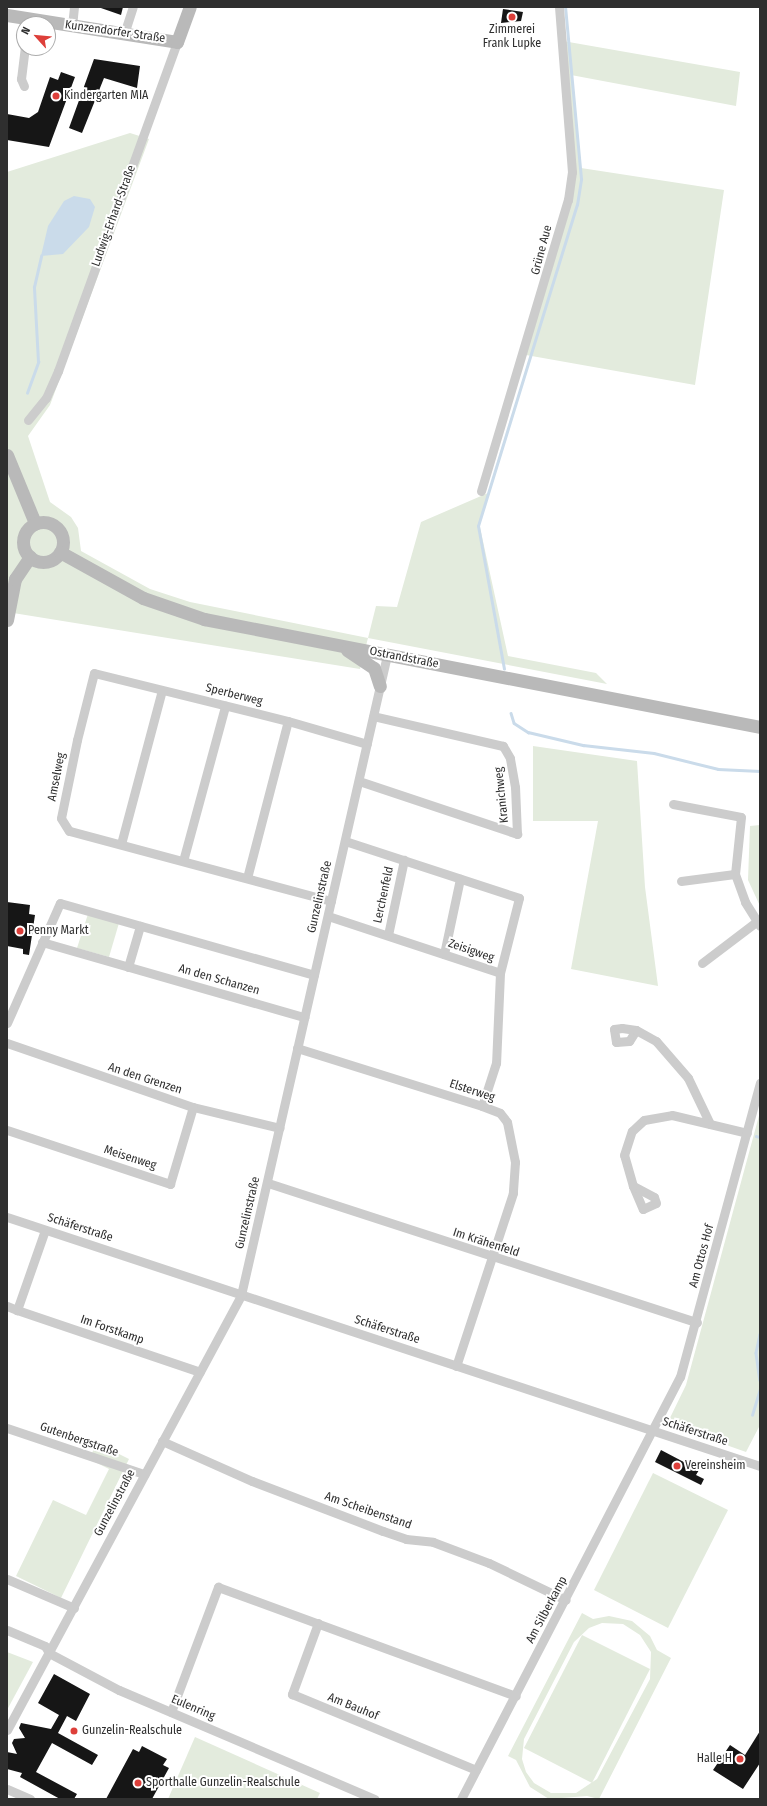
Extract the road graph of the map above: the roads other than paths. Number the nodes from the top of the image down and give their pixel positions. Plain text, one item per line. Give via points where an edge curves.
1 (74, 7) edge
2 (133, 7) edge
3 (190, 7) edge
4 (559, 7) edge
5 (56, 25) edge
6 (72, 26) junction
7 (124, 34) junction
8 (178, 42) junction
9 (24, 56) edge
10 (24, 86) dead end
11 (28, 420) dead end
12 (7, 455) edge
13 (481, 491) dead end
14 (35, 523) junction
15 (60, 552) junction
16 (30, 557) junction
17 (9, 593) edge
18 (7, 620) edge
19 (340, 646) junction
20 (387, 655) junction
21 (94, 673) joint
22 (380, 686) junction
23 (162, 690) junction
24 (225, 706) junction
25 (373, 716) junction
26 (288, 721) junction
27 (760, 726) edge
28 (367, 744) junction
29 (359, 781) junction
30 (673, 804) dead end
31 (345, 841) junction
32 (121, 844) junction
33 (404, 860) junction
34 (183, 861) junction
35 (735, 874) junction
36 (247, 878) junction
37 (460, 879) junction
38 (680, 881) dead end
39 (331, 901) junction
40 (328, 916) junction
41 (758, 924) edge
42 (140, 926) junction
43 (388, 935) junction
44 (42, 942) junction
45 (444, 954) junction
46 (702, 963) dead end
47 (128, 966) junction
48 (500, 974) junction
49 (314, 976) junction
50 (304, 1017) junction
51 (7, 1023) edge
52 (636, 1030) dead end
53 (7, 1043) edge
54 (298, 1048) junction
55 (760, 1083) edge
56 (482, 1106) junction
57 (192, 1107) junction
58 (710, 1124) junction
59 (280, 1128) junction
60 (7, 1130) edge
61 (747, 1133) junction
62 (268, 1183) junction
63 (633, 1186) dead end
64 (7, 1216) edge
65 (45, 1230) junction
66 (492, 1258) junction
67 (242, 1295) junction
68 (7, 1306) edge
69 (17, 1310) junction
70 (697, 1322) junction
71 (456, 1366) junction
72 (200, 1372) junction
73 (7, 1428) edge
74 (655, 1431) junction
75 (162, 1441) junction
76 (760, 1466) edge
77 (144, 1474) junction
78 (7, 1579) edge
79 (566, 1600) junction
80 (74, 1608) junction
81 (318, 1623) junction
82 (7, 1630) edge
83 (49, 1653) junction
84 (516, 1696) junction
85 (171, 1712) junction
86 (7, 1730) edge
87 (476, 1770) junction
88 (7, 1789) edge
89 (30, 1799) edge
90 (375, 1799) edge
91 (462, 1799) edge

1 - 6 street
2 - 7 street
3 - 8 main road, Ludwig-Erhard-Straße
4 - 13 street, Grüne Aue via 572,172 568,200 546,283
5 - 6 main road, Kunzendorfer Straße
6 - 7 main road, Kunzendorfer Straße
7 - 8 main road, Kunzendorfer Straße
8 - 11 street, Ludwig-Erhard-Straße via 58,371 46,398
9 - 10 street via 21,79
12 - 14 main road
14 - 15 main road via 47,522 58,528 63,539
14 - 16 main road via 28,529 23,541
15 - 16 main road via 47,562
15 - 19 main road, Ostrandstraße via 130,592 170,609
16 - 17 main road via 18,573
17 - 18 main road
19 - 20 main road, Ostrandstraße
19 - 22 main road via 374,668
20 - 22 street, Gunzelinstraße
20 - 27 main road, Ostrandstraße
21 - 23 street, Sperberweg
21 - 32 street, Amselweg via 61,818 68,831
22 - 25 street, Gunzelinstraße
23 - 24 street, Sperberweg
23 - 32 street
24 - 26 street, Sperberweg
24 - 34 street
25 - 28 street, Gunzelinstraße
25 - 29 street, Kranichweg via 503,746 510,758 515,787 517,834
26 - 28 street, Sperberweg
26 - 36 street
28 - 29 street, Gunzelinstraße
29 - 31 street, Gunzelinstraße
30 - 35 street via 740,817
31 - 33 street, Lerchenfeld
31 - 39 street, Gunzelinstraße
32 - 34 street, Amselweg
33 - 37 street, Lerchenfeld
33 - 43 street, Lerchenfeld
34 - 36 street, Amselweg
35 - 38 street
35 - 41 street
36 - 39 street, Amselweg
37 - 45 street
37 - 48 street, Lerchenfeld via 519,898
39 - 40 street, Gunzelinstraße
40 - 43 street, Zeisigweg
40 - 49 street, Gunzelinstraße
41 - 46 street
42 - 44 street via 60,903
42 - 47 street
42 - 49 street
43 - 45 street, Zeisigweg
44 - 47 street, An den Schanzen
44 - 51 street
45 - 48 street, Zeisigweg
47 - 50 street, An den Schanzen
48 - 56 street, Zeisigweg via 496,1063
49 - 50 street, Gunzelinstraße
50 - 54 street, Gunzelinstraße
52 - 58 street via 670,1053 688,1078
53 - 57 street, An den Grenzen
54 - 56 street, Elsterweg
54 - 59 street, Gunzelinstraße
55 - 61 street, Am Ottos Hof
56 - 66 street, Elsterweg via 500,1113 507,1122 515,1162 512,1193
57 - 59 street, An den Grenzen
57 - 60 street, Meisenweg via 170,1184
58 - 61 street
58 - 63 street via 664,1114 644,1120 626,1143 624,1155
59 - 62 street, Gunzelinstraße
61 - 70 street, Am Ottos Hof
62 - 66 street, Im Krähenfeld
62 - 67 street, Gunzelinstraße
64 - 65 street, Schäferstraße
65 - 67 street, Schäferstraße
65 - 69 street
66 - 70 street, Im Krähenfeld
66 - 71 street, Elsterweg
67 - 71 street, Schäferstraße
67 - 72 street, Gunzelinstraße
68 - 69 street, Im Forstkamp
69 - 72 street, Im Forstkamp
70 - 74 street, Am Ottos Hof via 680,1376
71 - 74 street, Schäferstraße
72 - 75 street, Gunzelinstraße
73 - 77 street, Gutenbergstraße
74 - 76 street, Schäferstraße
74 - 79 street, Am Silberkamp
75 - 77 street, Gunzelinstraße
75 - 79 street, Am Scheibenstand via 252,1481 383,1531 433,1542 489,1563
77 - 80 street, Gunzelinstraße
78 - 80 street
79 - 84 street, Am Silberkamp
80 - 83 street, Gunzelinstraße
81 - 84 street
81 - 85 street via 218,1587
81 - 87 street, Am Bauhof via 292,1694
82 - 83 street, Eulenring via 45,1646
83 - 85 street, Eulenring
83 - 86 street, Gunzelinstraße
84 - 87 street, Am Silberkamp
85 - 90 street, Eulenring
87 - 91 street, Am Silberkamp
88 - 89 street

